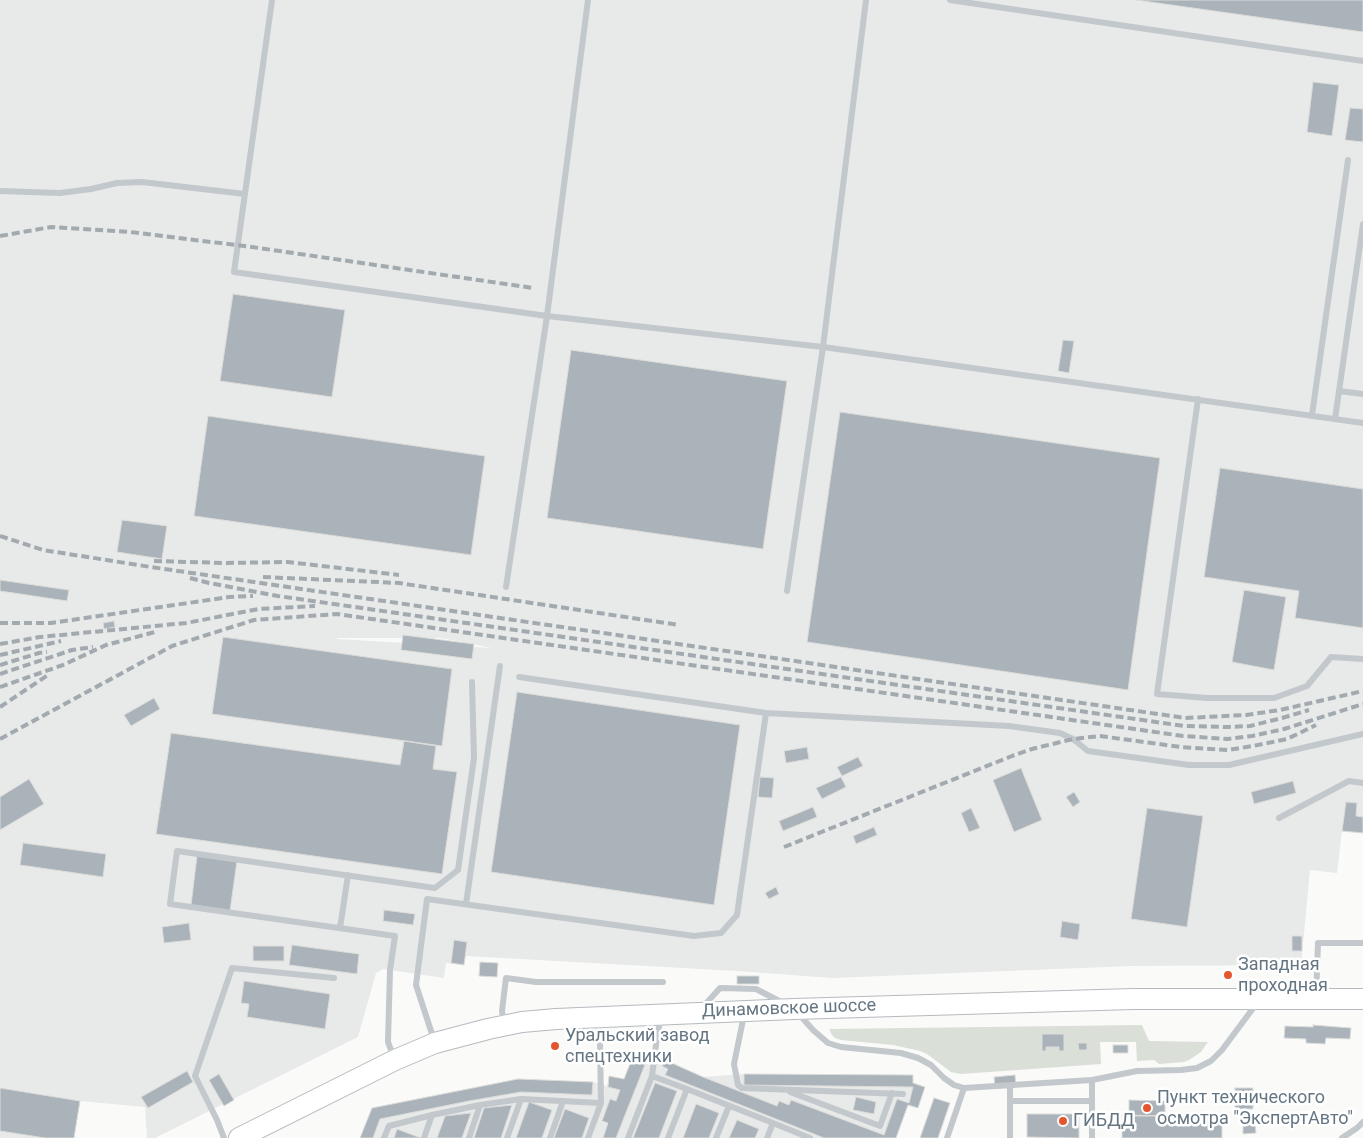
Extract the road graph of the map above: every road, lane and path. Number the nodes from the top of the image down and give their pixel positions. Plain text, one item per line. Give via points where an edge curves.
1 (272, 0) edge
2 (588, 0) edge
3 (866, 0) edge
4 (950, 0) edge
5 (1363, 61) edge
6 (1348, 160) dead end
7 (0, 191) edge
8 (245, 194) junction
9 (1363, 224) edge
10 (547, 316) junction
11 (824, 347) junction
12 (1339, 391) junction
13 (1363, 394) edge
14 (1198, 399) junction
15 (1312, 415) junction
16 (1335, 419) junction
17 (1363, 423) edge
18 (506, 587) dead end
19 (787, 591) dead end
20 (1363, 659) edge
21 (500, 666) dead end
22 (519, 677) dead end
23 (472, 682) dead end
24 (766, 713) junction
25 (1363, 734) edge
26 (1363, 783) edge
27 (1278, 818) dead end
28 (348, 875) junction
29 (466, 904) junction
30 (340, 928) junction
31 (1363, 943) edge
32 (334, 978) dead end
33 (663, 982) dead end
34 (1260, 998) junction
35 (1316, 998) junction
36 (1363, 999) edge
37 (794, 1008) junction
38 (745, 1011) junction
39 (698, 1013) junction
40 (662, 1014) junction
41 (598, 1017) junction
42 (505, 1026) junction
43 (435, 1043) junction
44 (395, 1060) junction
45 (652, 1076) junction
46 (1092, 1080) junction
47 (1010, 1085) junction
48 (964, 1088) junction
49 (687, 1089) junction
50 (784, 1089) junction
51 (892, 1093) junction
52 (902, 1094) dead end
53 (521, 1099) junction
54 (563, 1101) junction
55 (1010, 1101) junction
56 (1092, 1101) junction
57 (601, 1103) junction
58 (480, 1105) junction
59 (729, 1106) junction
60 (432, 1115) junction
61 (1363, 1122) edge
62 (773, 1123) junction
63 (224, 1138) edge
64 (239, 1138) edge
65 (384, 1138) edge
66 (424, 1138) edge
67 (469, 1138) edge
68 (507, 1138) edge
69 (550, 1138) edge
70 (588, 1138) edge
71 (628, 1138) edge
72 (668, 1138) edge
73 (716, 1138) edge
74 (767, 1138) edge
75 (810, 1138) edge
76 (947, 1138) edge
77 (1010, 1138) edge
78 (1092, 1138) edge
79 (1342, 1138) edge

1 - 8 lane
2 - 10 lane
3 - 11 lane
4 - 5 lane
6 - 15 lane
7 - 8 lane via 60,193 142,182
8 - 10 lane via 234,272
9 - 12 lane
10 - 11 lane
10 - 18 lane
11 - 14 lane
11 - 19 lane
12 - 13 lane
12 - 16 lane
14 - 15 lane
14 - 20 lane via 1157,694 1274,698 1307,686 1331,657
15 - 16 lane
16 - 17 lane
21 - 29 lane
22 - 24 lane
23 - 28 lane via 474,758 458,870 435,888
24 - 25 lane via 1009,726 1060,733 1088,751 1189,765 1229,765
24 - 29 lane via 737,915 721,933 694,936
26 - 27 lane via 1349,781
28 - 30 lane
28 - 30 lane via 177,851 170,904
29 - 43 lane via 427,899 416,985
30 - 44 lane via 395,936 390,970 388,1042
31 - 35 lane via 1318,943
32 - 63 lane via 232,968 195,1076
33 - 42 lane via 536,982 506,978 502,1011
34 - 35 main road, Динамовское шоссе
34 - 37 main road, Динамовское шоссе
34 - 46 lane via 1222,1050 1197,1068 1137,1071
35 - 36 main road, Динамовское шоссе
37 - 38 main road, Динамовское шоссе
37 - 39 lane via 756,989 720,988
37 - 48 lane via 828,1043 918,1058 954,1085
38 - 39 main road, Динамовское шоссе
38 - 50 lane via 734,1064 738,1085 742,1088
39 - 40 main road, Динамовское шоссе
40 - 41 main road, Динамовское шоссе
40 - 45 lane
41 - 42 main road, Динамовское шоссе
41 - 57 lane
42 - 43 main road, Динамовское шоссе
43 - 44 main road, Динамовское шоссе
44 - 64 main road, Динамовское шоссе
45 - 49 lane
45 - 71 lane
46 - 47 lane
46 - 56 lane
47 - 48 lane
47 - 55 lane
48 - 76 lane
49 - 59 lane
49 - 72 lane
50 - 51 lane
50 - 51 lane via 880,1126
51 - 52 lane
53 - 54 lane
53 - 58 lane
53 - 68 lane
54 - 57 lane
54 - 69 lane
55 - 56 lane
55 - 77 lane
56 - 78 lane
57 - 70 lane
58 - 60 lane
58 - 67 lane
59 - 62 lane
59 - 73 lane
60 - 65 lane via 389,1126
60 - 66 lane
61 - 79 lane
62 - 74 lane
62 - 75 lane

